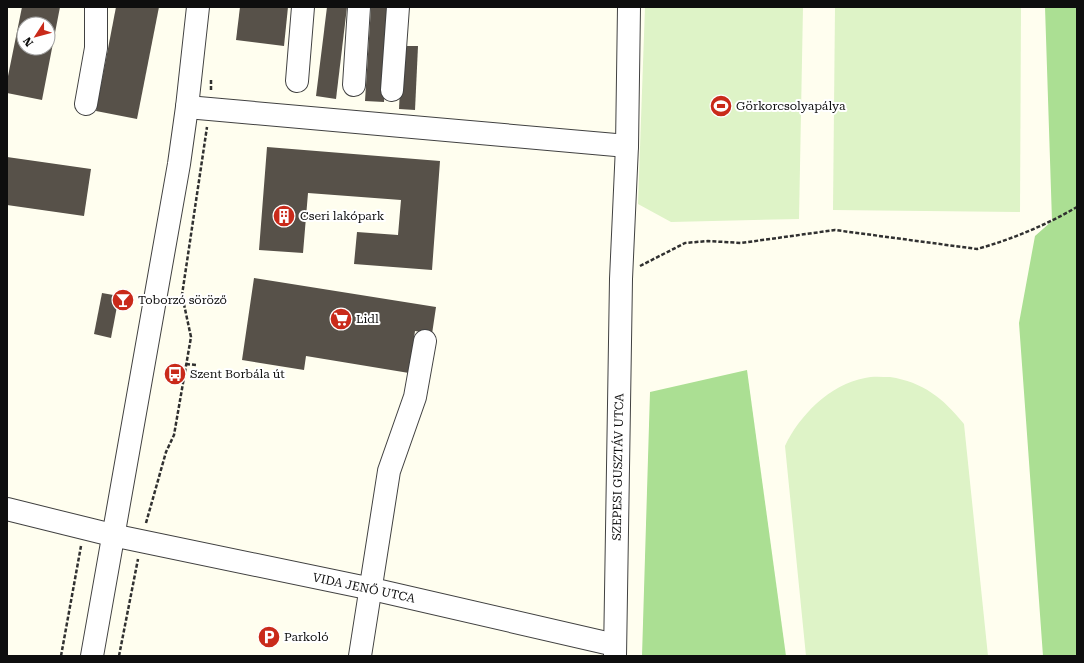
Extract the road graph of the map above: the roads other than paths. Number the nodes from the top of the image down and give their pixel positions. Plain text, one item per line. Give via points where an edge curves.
1 (96, 7) edge
2 (198, 7) edge
3 (303, 7) edge
4 (359, 7) edge
5 (398, 7) edge
6 (629, 7) edge
7 (297, 81) dead end
8 (354, 86) dead end
9 (392, 90) dead end
10 (86, 104) dead end
11 (187, 107) junction
12 (627, 146) junction
13 (425, 341) dead end
14 (7, 510) edge
15 (112, 535) junction
16 (372, 589) junction
17 (615, 650) edge
18 (92, 656) edge
19 (360, 656) edge

1 - 10 street via 96,48
2 - 11 street
3 - 7 street
4 - 8 street
5 - 9 street
6 - 12 street, SZEPESI GUSZTÁV UTCA
11 - 12 street
11 - 15 street
12 - 17 street, SZEPESI GUSZTÁV UTCA via 621,279
13 - 16 street via 414,397 389,471
14 - 15 street, VIDA JENŐ UTCA
15 - 16 street, VIDA JENŐ UTCA
15 - 18 street
16 - 17 street, VIDA JENŐ UTCA
16 - 19 street

